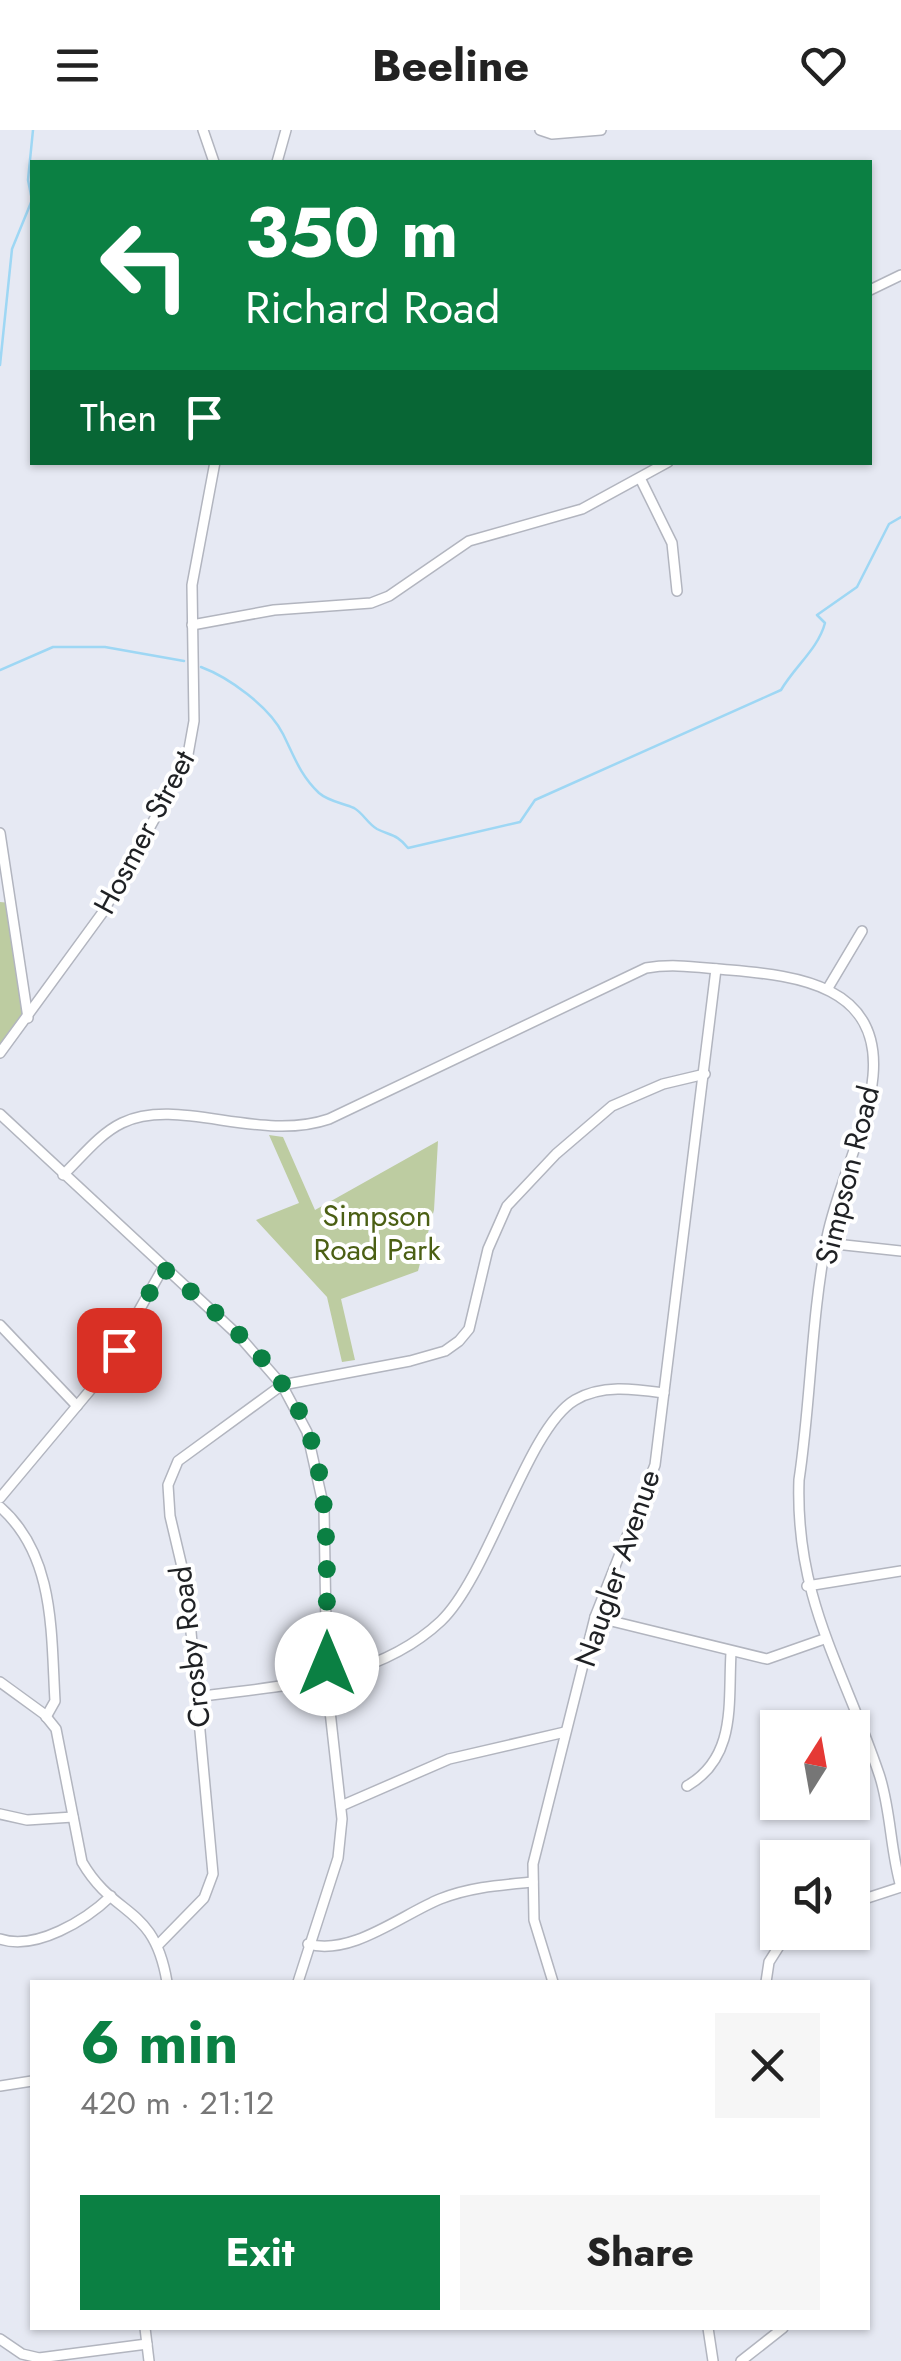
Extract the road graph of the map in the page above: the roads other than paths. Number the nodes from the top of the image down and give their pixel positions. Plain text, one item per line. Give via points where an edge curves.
1 (203, 130) edge
2 (286, 130) edge
3 (540, 130) edge
4 (601, 130) edge
5 (213, 160) edge
6 (278, 160) edge
7 (901, 275) edge
8 (872, 289) edge
9 (214, 465) edge
10 (664, 465) edge
11 (641, 480) junction
12 (677, 591) dead end
13 (192, 625) junction
14 (0, 833) edge
15 (6, 903) edge
16 (862, 931) dead end
17 (716, 969) junction
18 (828, 988) junction
19 (28, 1020) junction
20 (0, 1053) edge
21 (705, 1074) junction
22 (0, 1114) edge
23 (63, 1175) junction
24 (826, 1243) junction
25 (901, 1251) edge
26 (163, 1268) junction
27 (0, 1324) edge
28 (282, 1386) junction
29 (664, 1393) junction
30 (77, 1406) junction
31 (0, 1498) edge
32 (0, 1507) edge
33 (901, 1571) edge
34 (807, 1586) junction
35 (596, 1617) junction
36 (824, 1640) junction
37 (731, 1653) junction
38 (327, 1680) junction
39 (0, 1682) edge
40 (198, 1697) junction
41 (46, 1717) junction
42 (564, 1732) junction
43 (687, 1786) dead end
44 (341, 1806) junction
45 (0, 1814) edge
46 (73, 1817) junction
47 (533, 1882) junction
48 (901, 1887) edge
49 (111, 1896) junction
50 (870, 1897) edge
51 (0, 1939) edge
52 (158, 1944) junction
53 (308, 1944) junction
54 (777, 1950) edge
55 (167, 1980) edge
56 (299, 1980) edge
57 (552, 1980) edge
58 (766, 1980) edge
59 (30, 2081) edge
60 (0, 2086) edge
61 (145, 2330) edge
62 (708, 2330) edge
63 (781, 2330) edge
64 (0, 2339) edge
65 (147, 2344) junction
66 (149, 2361) edge
67 (714, 2361) edge
68 (742, 2361) edge

1 - 5 street
2 - 6 street
3 - 4 street
7 - 8 street
9 - 13 street, Hosmer Street via 195,566
10 - 11 street
11 - 12 street via 672,542
11 - 13 street via 564,516 469,541 371,603
13 - 19 street, Hosmer Street via 194,722 187,760 124,879
14 - 15 street
15 - 19 street
16 - 18 street
17 - 18 street, Simpson Road
17 - 21 street, Naugler Avenue
17 - 23 street, Simpson Road via 666,965 628,974 311,1126 137,1118 103,1136
18 - 24 street, Simpson Road via 864,1022 874,1059 870,1098
19 - 20 street, Hosmer Street
21 - 28 street via 612,1106 507,1206 488,1249 469,1329 446,1351
21 - 29 street, Naugler Avenue
22 - 23 street
23 - 26 street
24 - 25 street
24 - 34 street, Simpson Road via 799,1480
26 - 28 street
26 - 30 street via 119,1350
27 - 30 street
28 - 38 street via 308,1432 324,1508
28 - 40 street, Crosby Road via 178,1461 168,1485
29 - 35 street, Naugler Avenue via 650,1480
29 - 38 street via 598,1391 572,1401 443,1619 360,1669
30 - 31 street
32 - 41 street via 22,1526 38,1554 55,1701
33 - 34 street
34 - 36 street, Simpson Road
35 - 37 street
35 - 42 street, Naugler Avenue
36 - 37 street via 782,1658
36 - 48 street, Simpson Road via 881,1778
37 - 43 street via 719,1759
38 - 40 street
38 - 44 street
39 - 41 street
40 - 52 street, Crosby Road via 213,1874 204,1898
41 - 46 street via 62,1747
42 - 44 street via 449,1759
42 - 47 street, Naugler Avenue
44 - 53 street via 338,1858
45 - 46 street
46 - 49 street via 82,1862
47 - 53 street via 476,1888 346,1943
47 - 57 street, Naugler Avenue via 534,1920
48 - 50 street
49 - 51 street via 52,1933 30,1941
49 - 52 street
52 - 55 street
53 - 56 street
54 - 58 street
59 - 60 street
61 - 65 street
62 - 67 street
63 - 68 street
64 - 65 street via 39,2358
65 - 66 street

